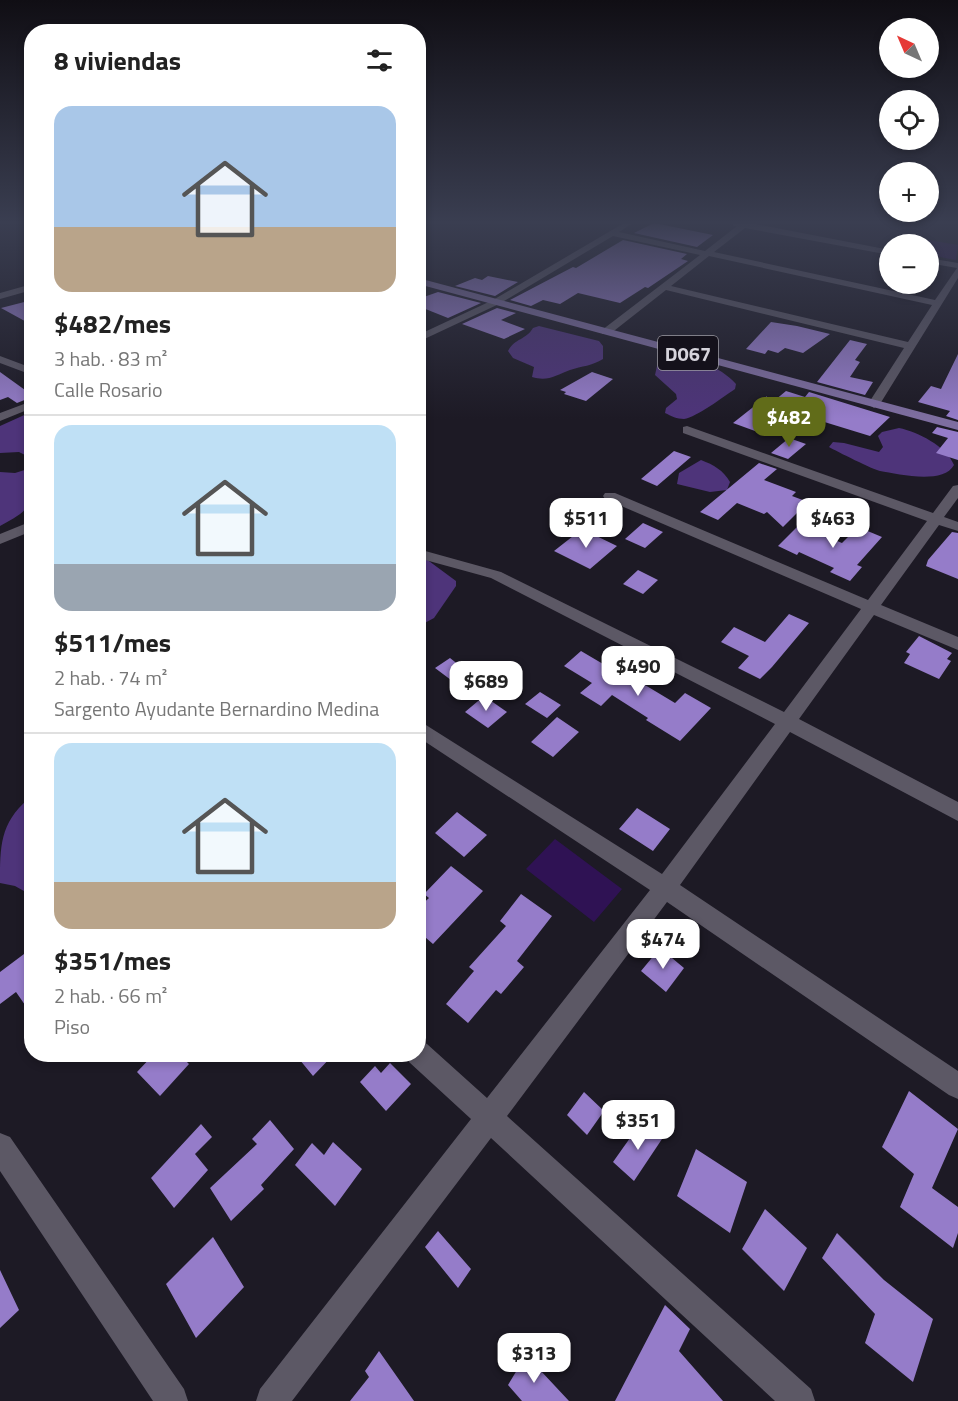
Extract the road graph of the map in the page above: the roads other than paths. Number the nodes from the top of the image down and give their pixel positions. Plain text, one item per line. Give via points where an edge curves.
1 (445, 288) edge
2 (519, 288) edge
3 (662, 288) edge
4 (670, 288) edge
5 (870, 288) edge
6 (947, 288) edge
7 (24, 289) edge
8 (0, 296) edge
9 (496, 302) junction
10 (938, 303) junction
11 (606, 332) junction
12 (426, 335) edge
13 (910, 346) junction
14 (0, 359) edge
15 (24, 369) edge
16 (874, 404) junction
17 (24, 408) edge
18 (0, 417) edge
19 (958, 426) edge
20 (687, 430) dead end
21 (958, 489) edge
22 (610, 495) dead end
23 (947, 523) edge
24 (24, 532) edge
25 (0, 540) edge
26 (426, 555) edge
27 (872, 606) junction
28 (958, 644) edge
29 (788, 722) junction
30 (426, 732) edge
31 (958, 812) edge
32 (665, 888) junction
33 (426, 1060) edge
34 (958, 1086) edge
35 (489, 1118) junction
36 (0, 1147) edge
37 (172, 1401) edge
38 (272, 1401) edge
39 (799, 1401) edge

1 - 9 main road, D067
2 - 9 street
3 - 11 street
4 - 13 street
5 - 10 street
6 - 10 street
7 - 8 street
9 - 11 main road, D067
9 - 12 street
10 - 13 street
11 - 16 main road, D067
13 - 16 street
14 - 15 street
16 - 19 main road, D067
17 - 18 street
20 - 23 street
21 - 23 street
22 - 27 street
23 - 27 street
24 - 25 street
26 - 29 street via 496,575
27 - 28 street
27 - 29 street
29 - 31 street
29 - 32 street
30 - 32 street
32 - 34 street
32 - 35 street
33 - 35 street
35 - 38 street
35 - 39 street
36 - 37 street

